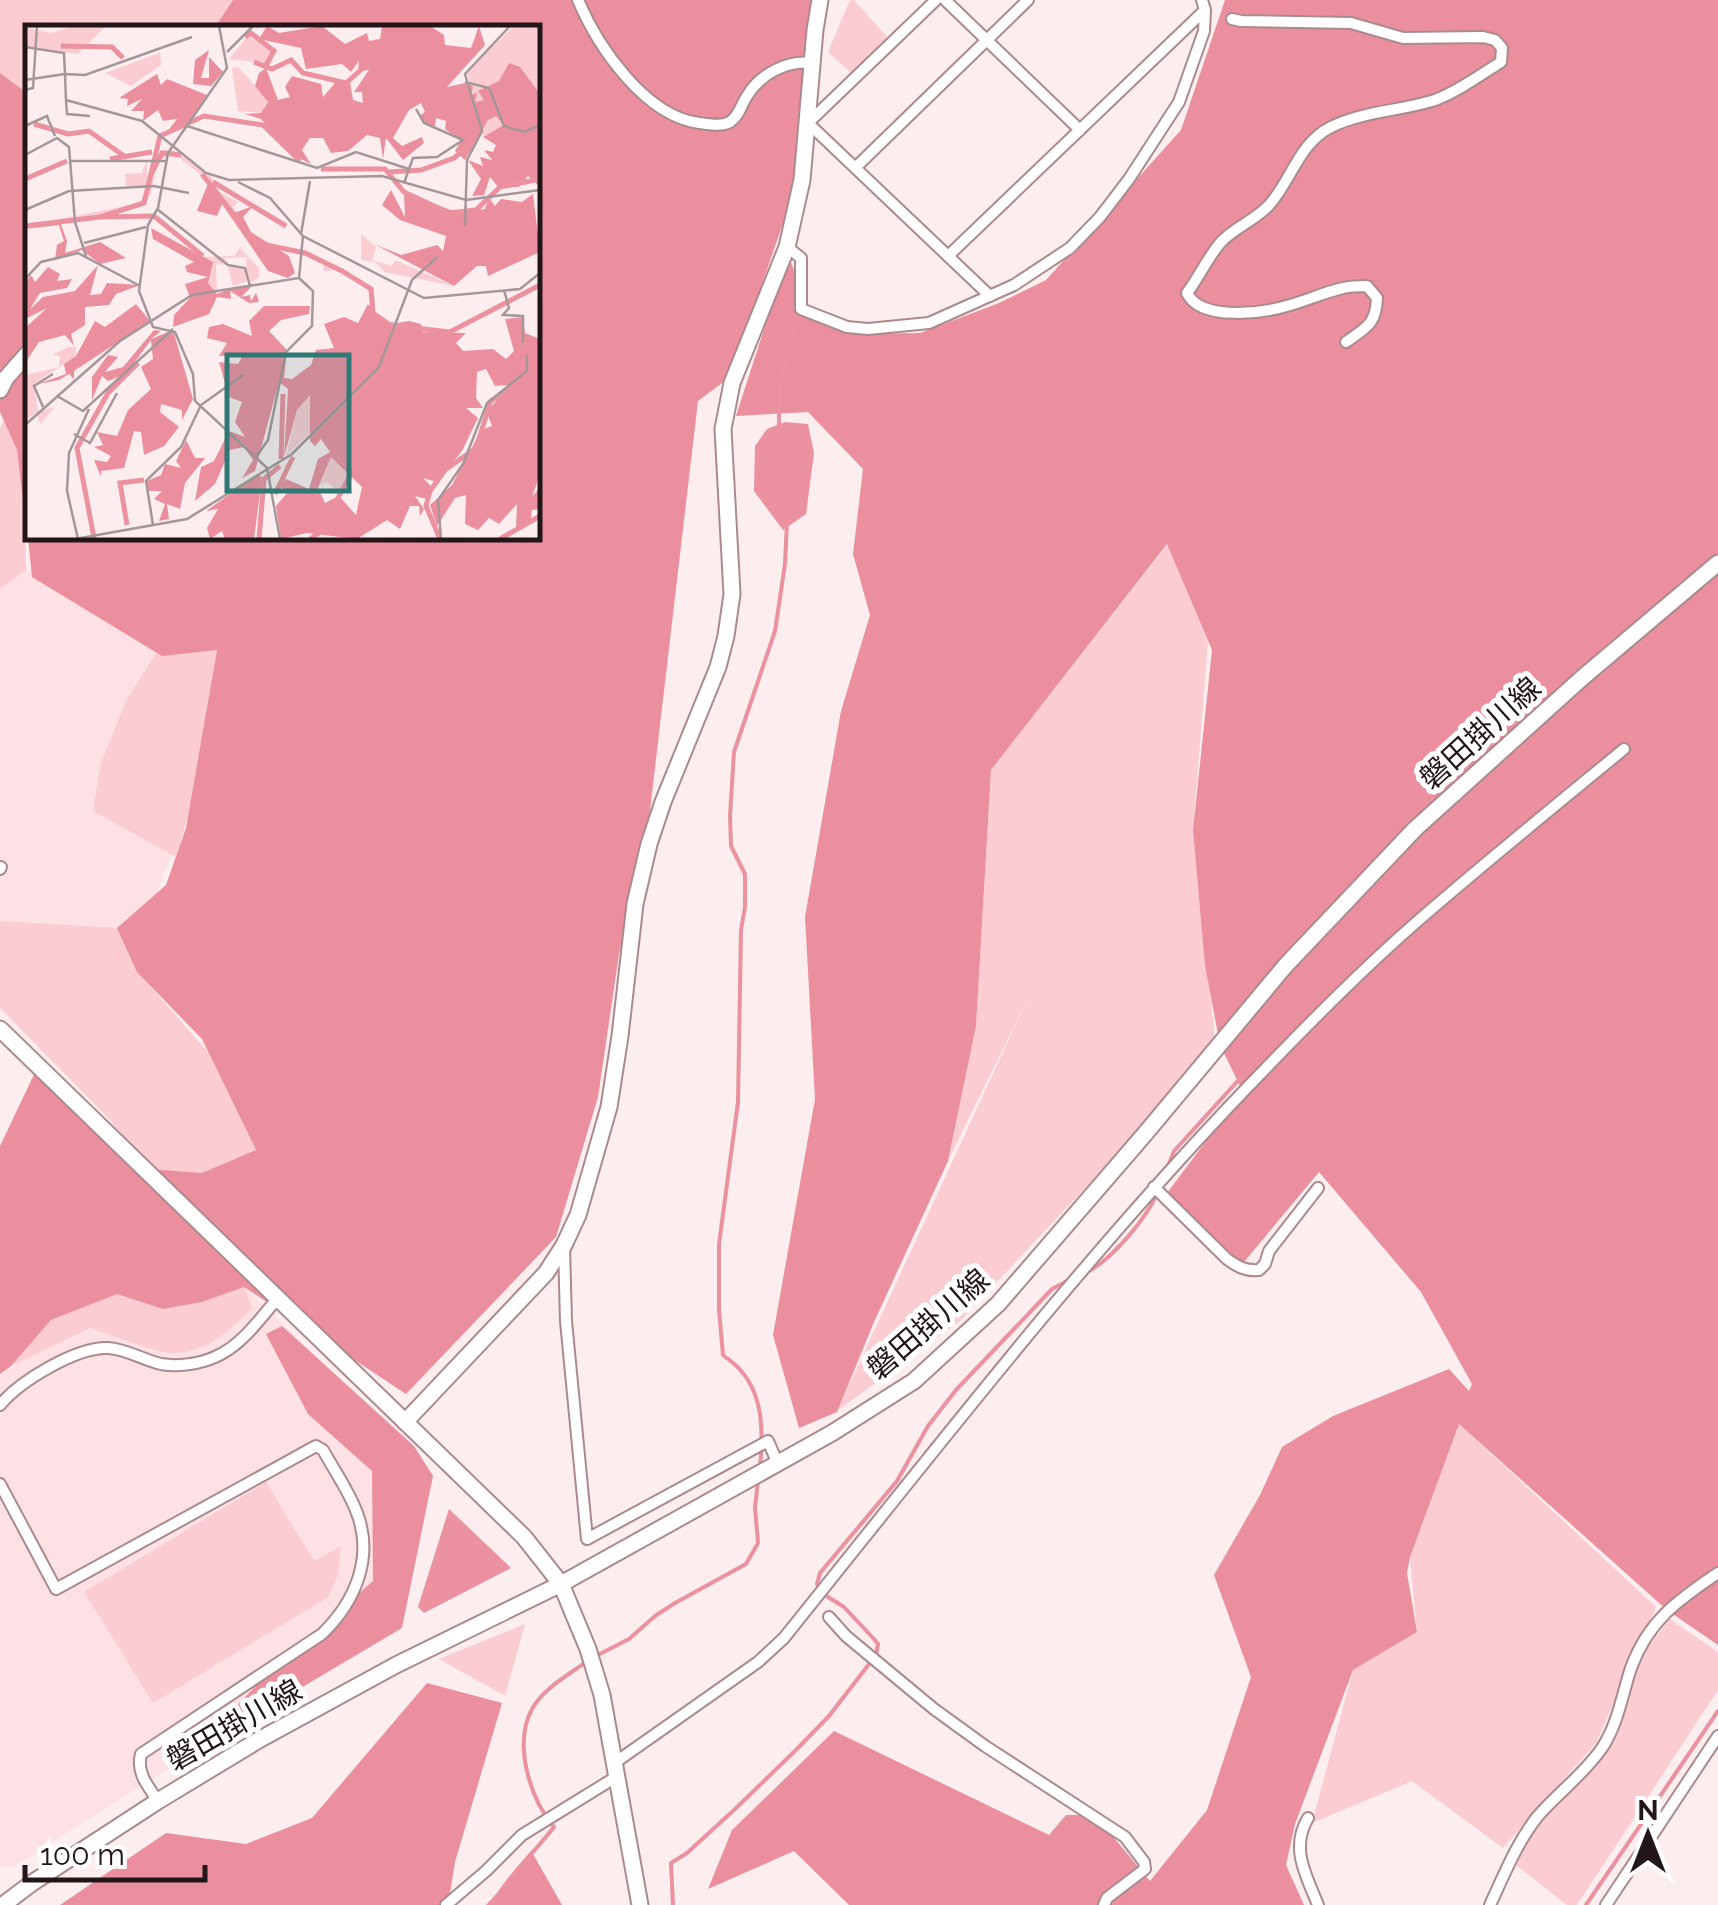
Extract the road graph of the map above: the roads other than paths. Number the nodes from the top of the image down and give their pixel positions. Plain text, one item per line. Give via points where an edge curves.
1 (578, 0) edge
2 (820, 0) edge
3 (936, 0) edge
4 (945, 0) edge
5 (1028, 0) edge
6 (1203, 5) edge
7 (1232, 19) dead end
8 (986, 42) junction
9 (812, 63) junction
10 (808, 123) junction
11 (1080, 130) junction
12 (856, 167) junction
13 (787, 246) junction
14 (948, 256) junction
15 (990, 296) junction
16 (1346, 342) dead end
17 (25, 356) edge
18 (0, 390) edge
19 (1718, 563) edge
20 (1624, 748) dead end
21 (0, 1031) edge
22 (1154, 1187) junction
23 (1318, 1188) dead end
24 (564, 1245) junction
25 (277, 1298) junction
26 (0, 1405) edge
27 (405, 1422) junction
28 (778, 1464) junction
29 (0, 1484) edge
30 (1718, 1573) edge
31 (562, 1584) junction
32 (829, 1617) dead end
33 (1718, 1736) edge
34 (615, 1770) junction
35 (158, 1801) junction
36 (1308, 1818) dead end
37 (3, 1905) edge
38 (446, 1905) edge
39 (640, 1905) edge
40 (1104, 1905) edge
41 (1318, 1905) edge
42 (1490, 1905) edge
43 (1606, 1905) edge

1 - 9 street via 597,40 628,79 686,122 729,122 768,75 786,64
2 - 9 street
3 - 10 street
4 - 8 street
5 - 8 street
6 - 11 street
6 - 15 street via 1204,31 1179,102 1129,179 1070,248
7 - 16 street via 1351,24 1403,38 1483,37 1502,48 1501,62 1437,99 1320,134 1270,204 1223,240 1187,293 1215,312 1252,311 1367,286 1377,298 1376,315
8 - 11 street
8 - 12 street
9 - 10 street
10 - 12 street
10 - 13 street
11 - 14 street
12 - 14 street
13 - 15 street via 800,258 801,309 847,327 916,326
13 - 24 street via 725,412 732,594 726,636 649,844 609,1107
14 - 15 street
17 - 18 street
19 - 28 street, 磐田掛川線 via 1415,829 1286,965 998,1304 914,1381
20 - 22 street via 1370,965
21 - 25 street
22 - 23 street via 1227,1259 1248,1271 1265,1264
22 - 34 street via 784,1638
24 - 27 street via 546,1273
24 - 28 street via 587,1540 768,1441
25 - 26 street via 241,1340 202,1362 160,1364 120,1350 91,1350 23,1383
25 - 27 street
27 - 31 street via 524,1537
28 - 31 street, 磐田掛川線
29 - 35 street via 56,1589 316,1446 356,1508 362,1562 340,1617 141,1754 141,1776
30 - 42 street via 1660,1617 1636,1658 1604,1746 1535,1820
31 - 34 street via 602,1696
31 - 35 street, 磐田掛川線 via 396,1665
32 - 40 street via 934,1710 1125,1837 1146,1868
33 - 43 street
34 - 38 street via 522,1835
34 - 39 street
35 - 37 street, 磐田掛川線
36 - 41 street via 1298,1844

